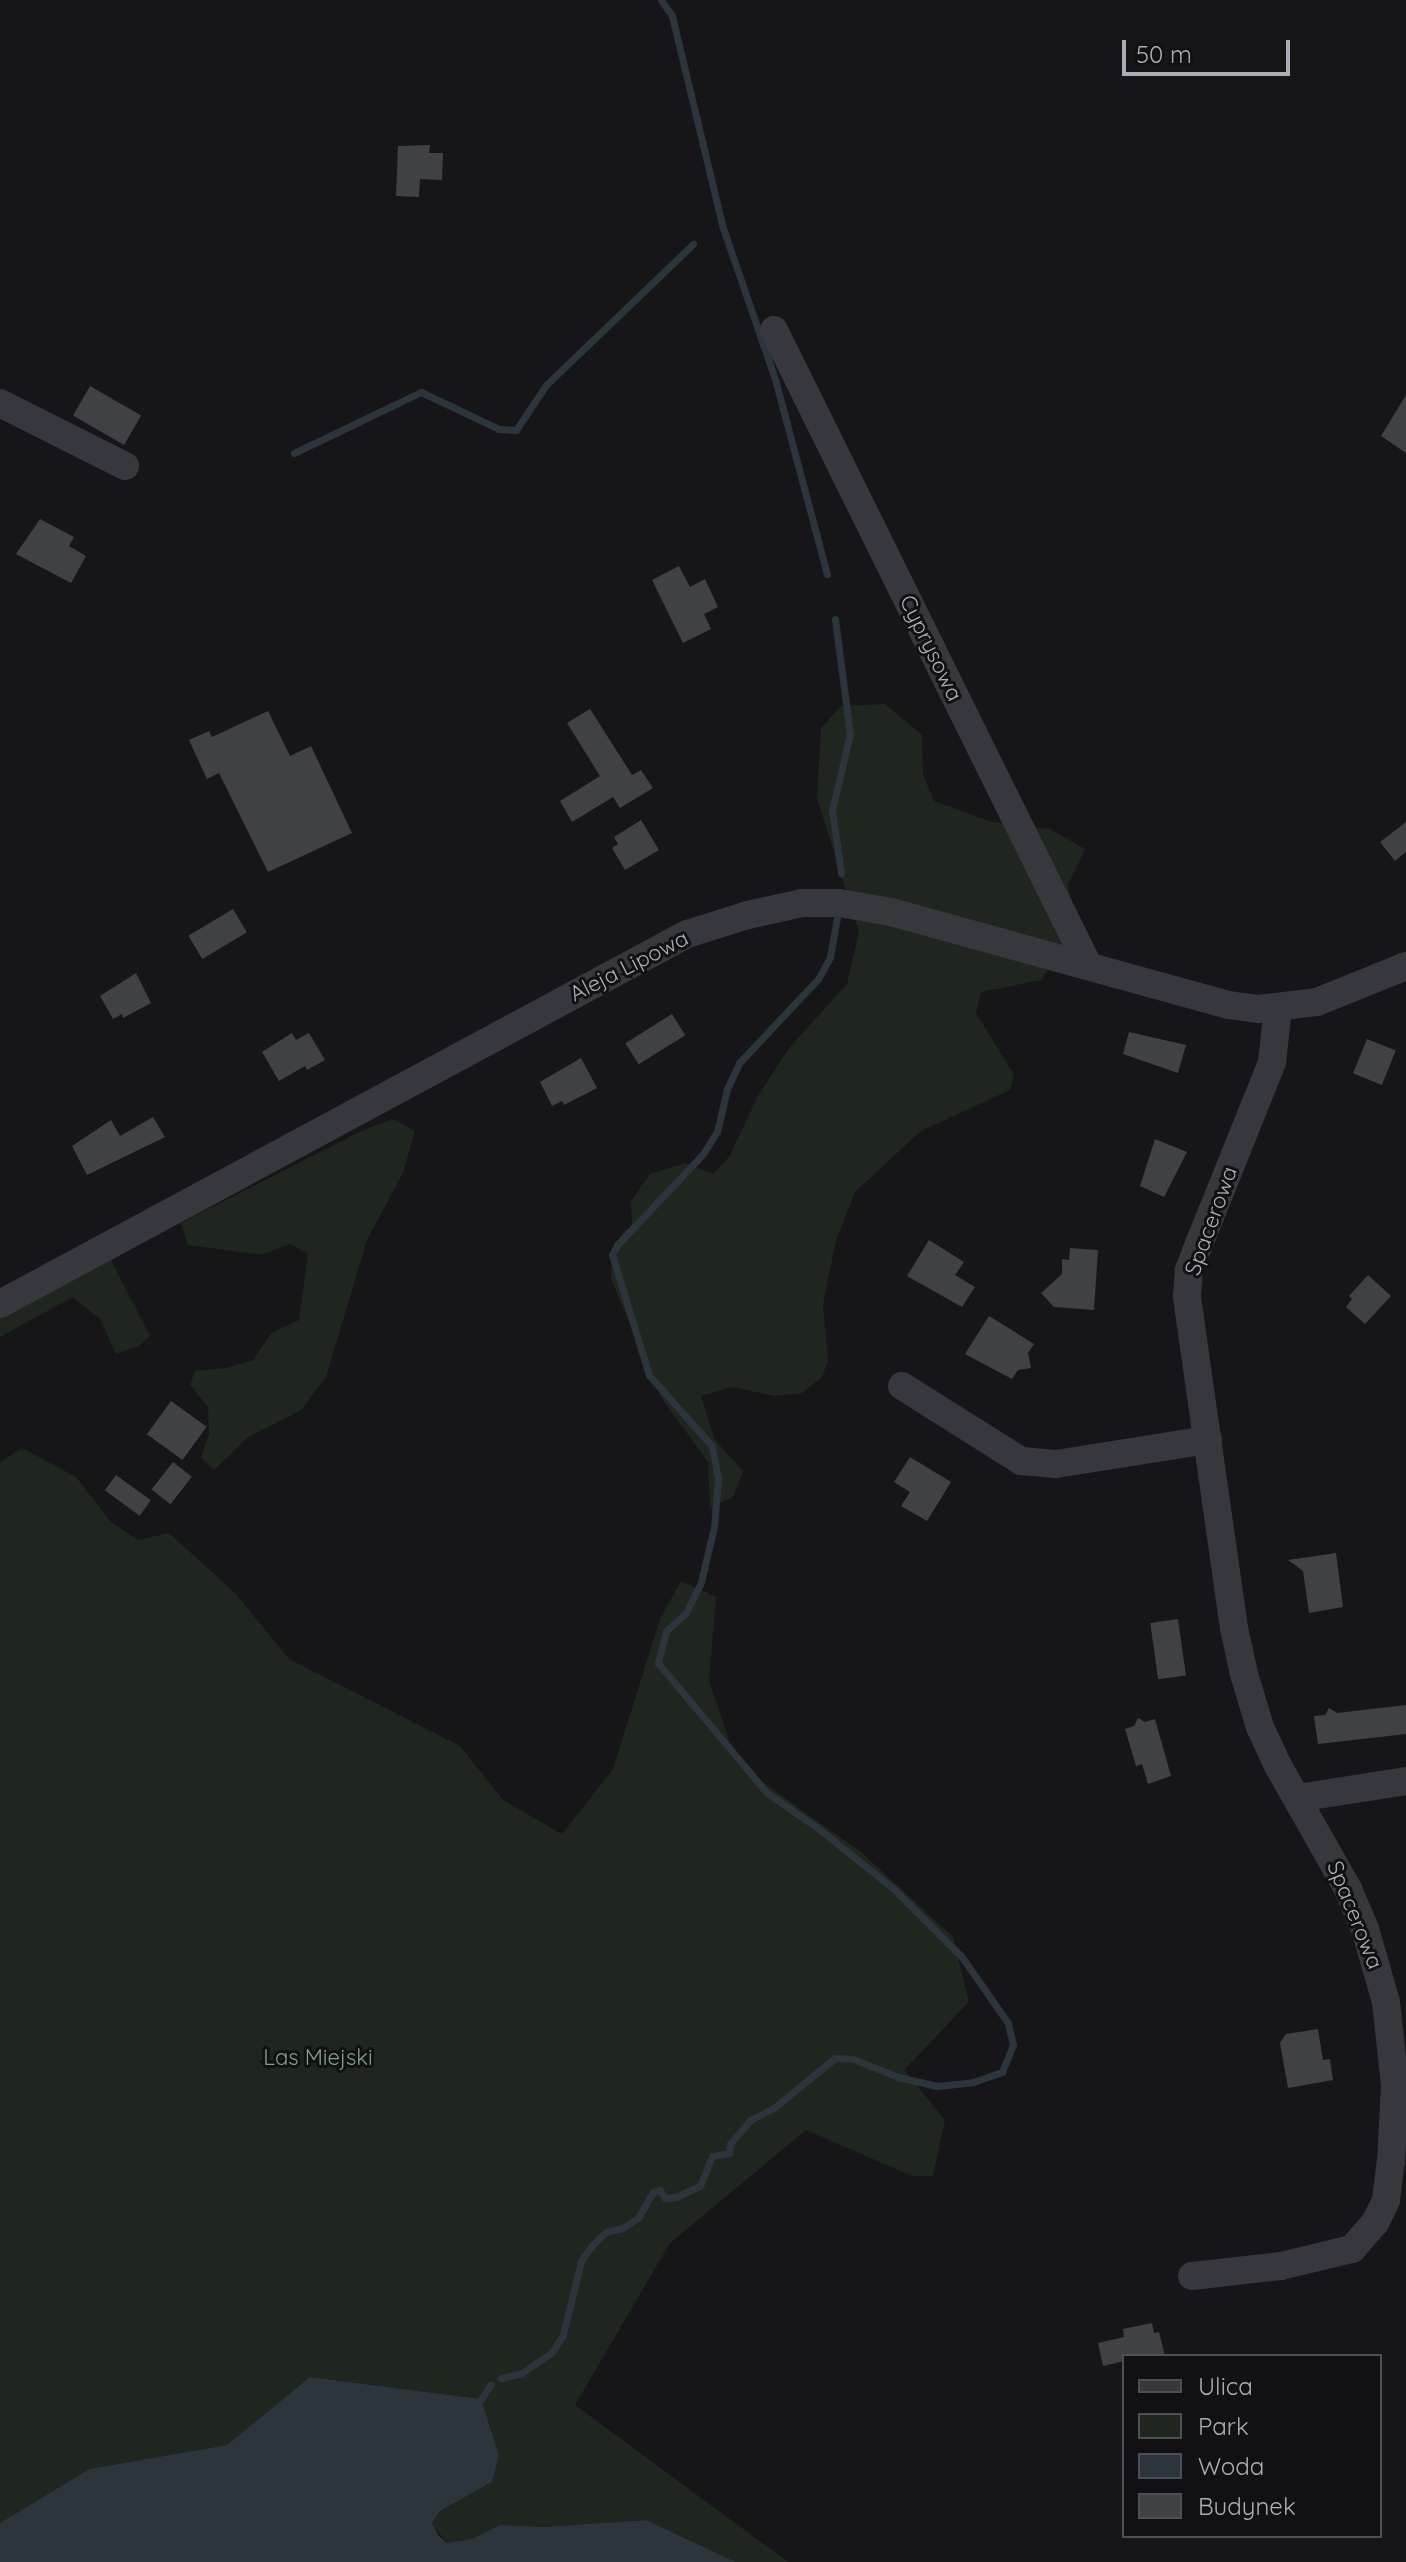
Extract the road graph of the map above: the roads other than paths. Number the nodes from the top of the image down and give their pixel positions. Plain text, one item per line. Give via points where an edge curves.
1 (774, 330) dead end
2 (0, 403) edge
3 (125, 466) dead end
4 (1088, 965) junction
5 (1406, 966) edge
6 (1278, 1008) junction
7 (0, 1304) edge
8 (902, 1386) dead end
9 (1208, 1440) junction
10 (1406, 1781) edge
11 (1298, 1798) junction
12 (1192, 2276) dead end

1 - 4 street, Cyprysowa
2 - 3 street
4 - 6 street, Aleja Lipowa via 1229,1005
4 - 7 street, Aleja Lipowa via 839,903 802,903 699,930
5 - 6 street, Aleja Lipowa via 1317,1002
6 - 9 street, Spacerowa via 1272,1062 1189,1270 1187,1296
8 - 9 street via 1021,1461 1056,1464
9 - 11 street, Spacerowa via 1244,1674 1260,1727
10 - 11 street
11 - 12 street, Spacerowa via 1354,1902 1386,2002 1395,2085 1386,2200 1366,2237 1352,2249 1281,2266

